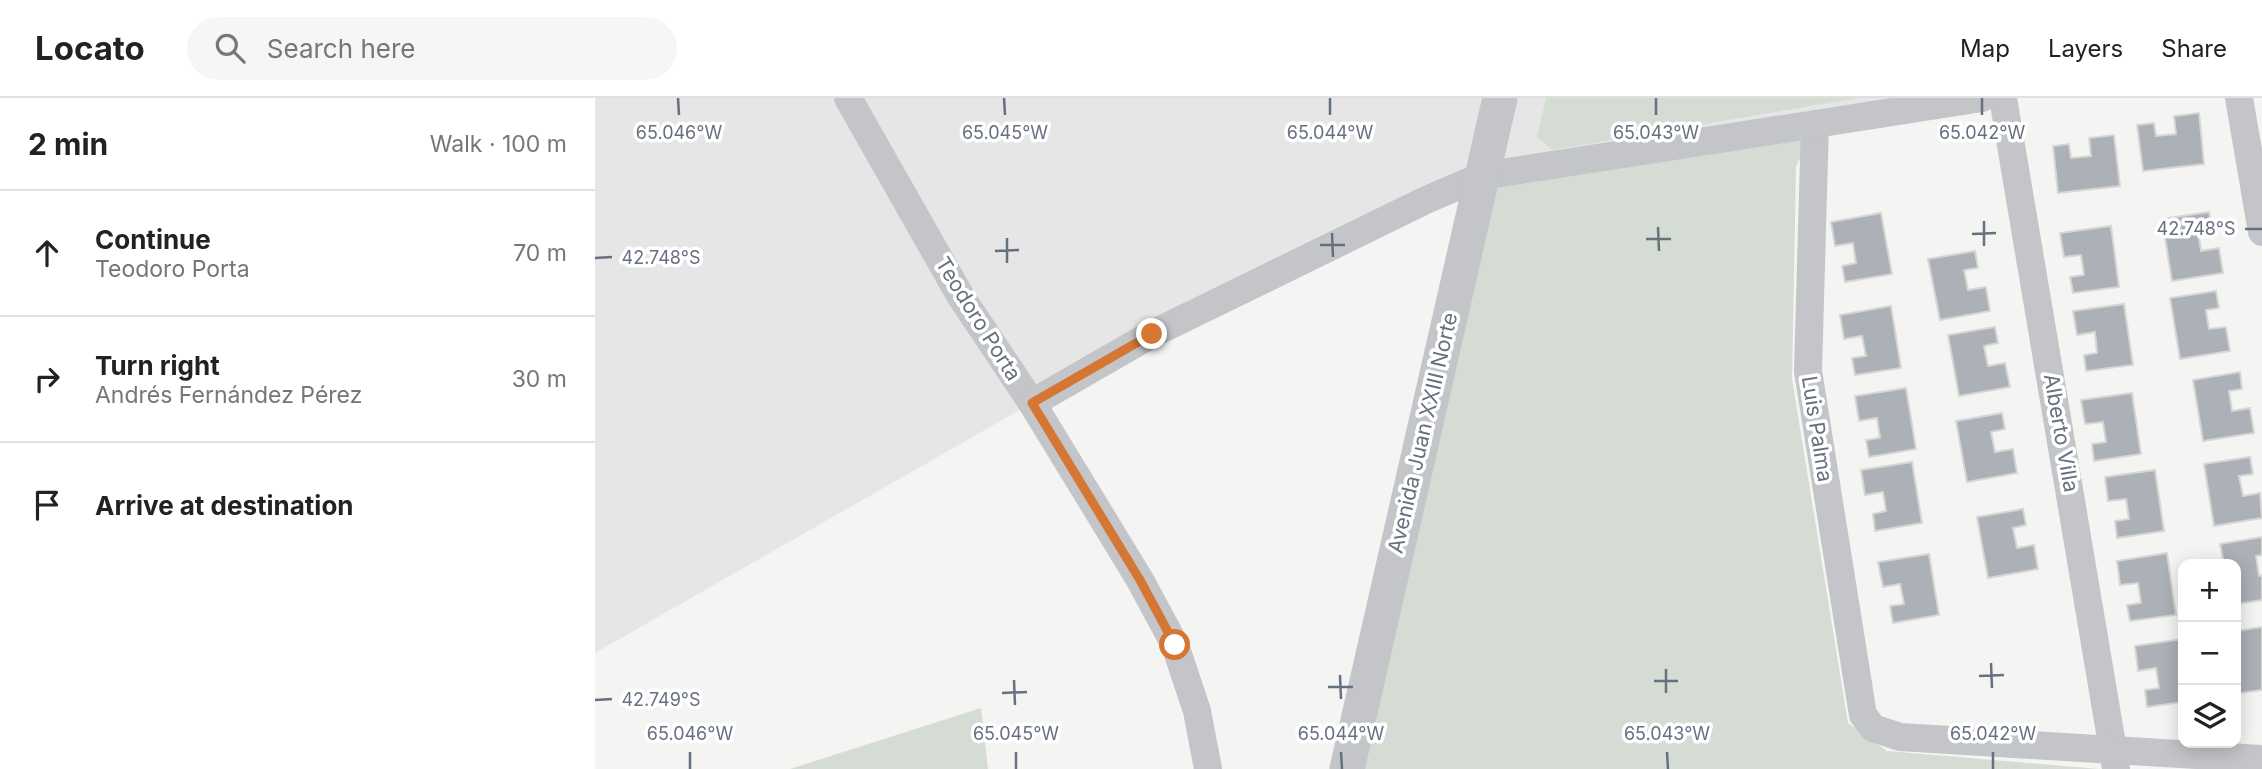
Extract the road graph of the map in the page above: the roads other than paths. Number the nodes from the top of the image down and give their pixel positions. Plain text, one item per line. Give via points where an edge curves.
1 (848, 98) edge
2 (1500, 98) edge
3 (1982, 98) edge
4 (2003, 98) edge
5 (2239, 98) edge
6 (1815, 124) junction
7 (1482, 176) junction
8 (2262, 232) edge
9 (1032, 403) junction
10 (2115, 759) edge
11 (2262, 759) edge
12 (1208, 769) edge
13 (1347, 769) edge

1 - 9 street, Teodoro Porta via 961,297
2 - 7 street, Avenida Juan XXIII Norte
3 - 6 street
4 - 10 street, Alberto Villa
5 - 8 street
6 - 7 street
6 - 10 street, Luis Palma via 1808,371 1863,715 1873,728 1900,737
7 - 9 street via 1152,334
7 - 13 street, Avenida Juan XXIII Norte
9 - 12 street, Teodoro Porta via 1175,645 1197,711
10 - 11 street

